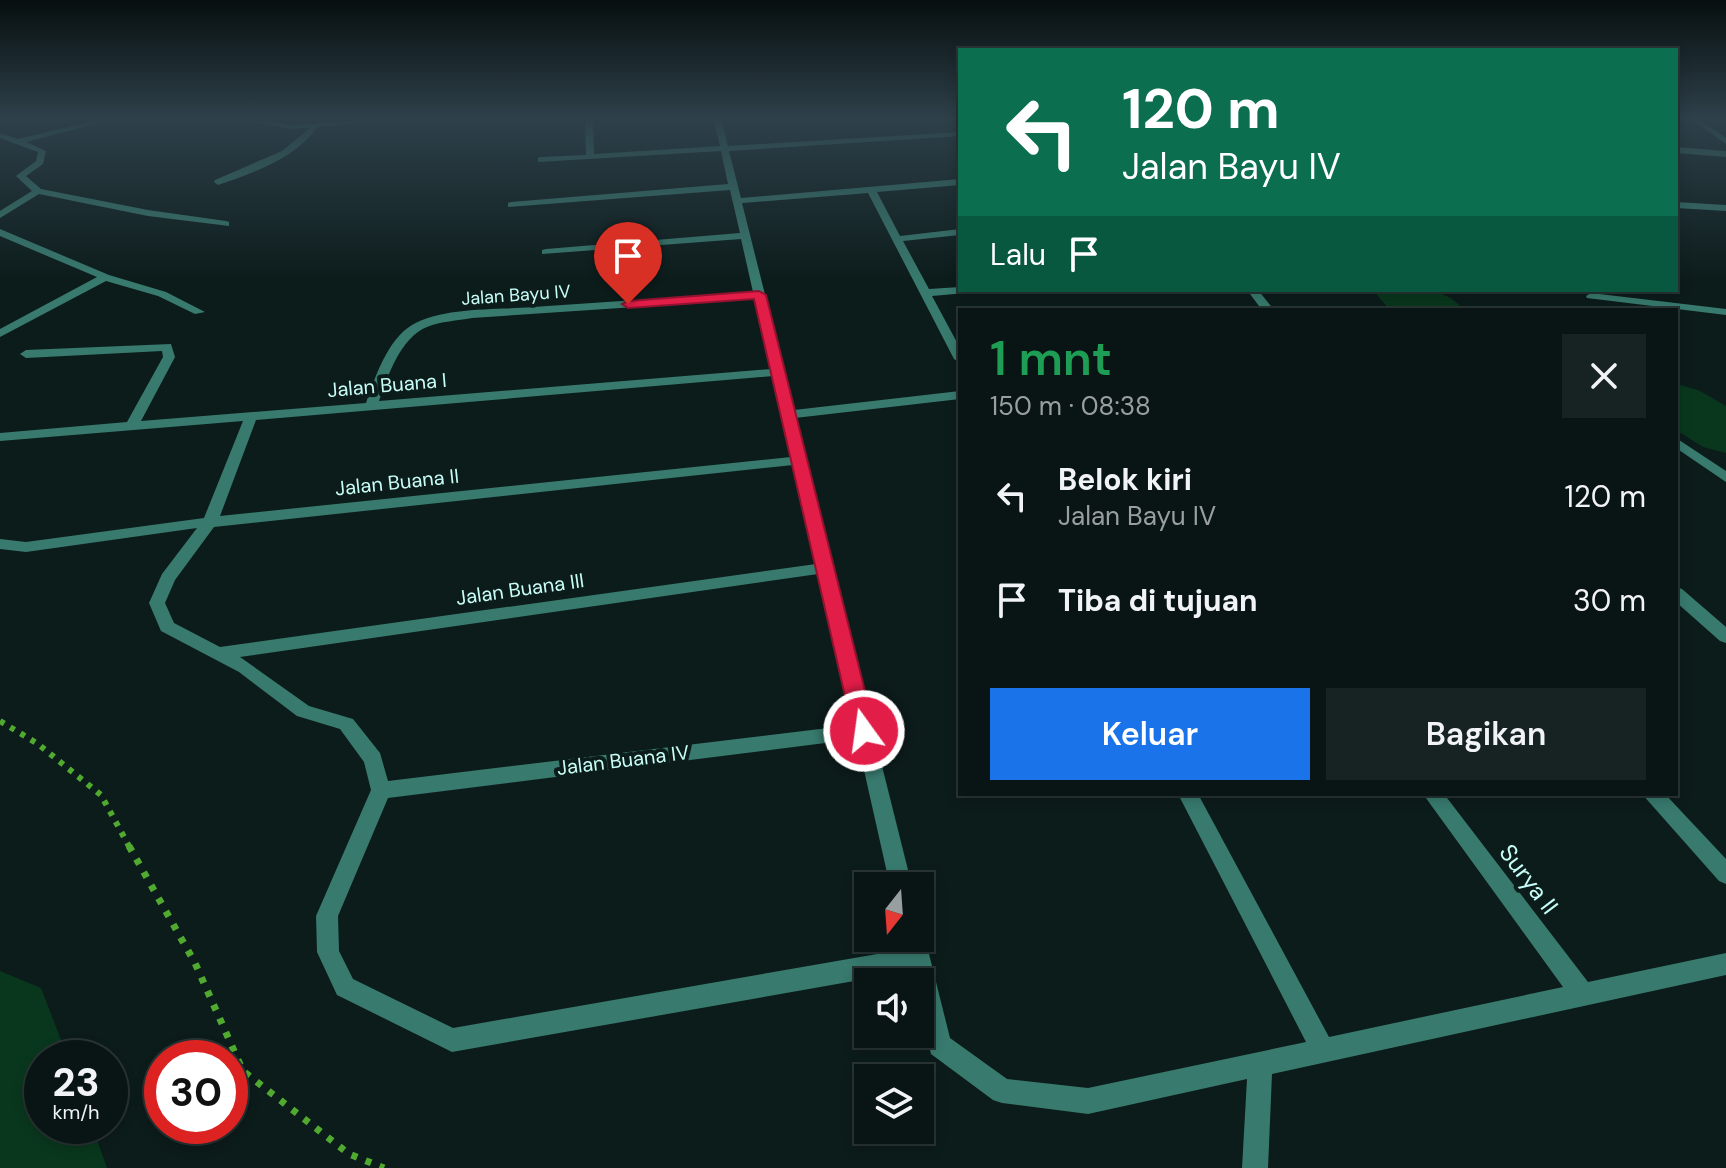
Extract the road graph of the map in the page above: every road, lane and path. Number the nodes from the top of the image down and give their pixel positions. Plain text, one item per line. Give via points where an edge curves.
1 (25, 173) edge
2 (239, 173) edge
3 (729, 173) edge
4 (218, 182) dead end
5 (958, 182) edge
6 (871, 190) junction
7 (38, 191) junction
8 (734, 194) junction
9 (511, 205) dead end
10 (1678, 205) edge
11 (1726, 208) edge
12 (0, 215) edge
13 (226, 224) dead end
14 (0, 232) edge
15 (958, 232) edge
16 (744, 236) junction
17 (896, 239) junction
18 (546, 252) dead end
19 (105, 277) junction
20 (958, 291) edge
21 (1254, 292) edge
22 (925, 293) junction
23 (759, 295) junction
24 (1591, 296) dead end
25 (1266, 308) edge
26 (199, 312) dead end
27 (1726, 312) edge
28 (0, 334) edge
29 (26, 354) dead end
30 (958, 355) edge
31 (778, 372) junction
32 (958, 395) edge
33 (371, 406) junction
34 (788, 415) junction
35 (251, 416) junction
36 (132, 426) junction
37 (0, 437) edge
38 (1678, 443) edge
39 (799, 460) junction
40 (1726, 478) edge
41 (210, 522) junction
42 (0, 544) edge
43 (825, 568) junction
44 (1678, 595) edge
45 (1726, 637) edge
46 (221, 653) junction
47 (0, 721) edge
48 (864, 731) junction
49 (381, 790) junction
50 (1189, 796) edge
51 (1434, 796) edge
52 (1654, 796) edge
53 (898, 872) edge
54 (1726, 874) edge
55 (896, 952) edge
56 (917, 952) edge
57 (1726, 964) edge
58 (1583, 995) junction
59 (1323, 1051) junction
60 (1260, 1065) junction
61 (384, 1168) edge
62 (1255, 1168) edge

1 - 7 street via 20,176
2 - 4 street
3 - 8 street
5 - 6 street
6 - 8 street
6 - 17 street
7 - 12 street
7 - 13 street
8 - 9 street
8 - 16 street
10 - 11 street
14 - 19 street
15 - 17 street
16 - 18 street
16 - 23 street
17 - 22 street
19 - 26 street
19 - 28 street
20 - 22 street
21 - 25 street
22 - 30 street
23 - 31 street
23 - 33 street, Jalan Bayu IV via 427,322 407,335
24 - 27 street
29 - 36 street via 167,347 169,357
31 - 33 street, Jalan Buana I
31 - 34 street
32 - 34 street
33 - 35 street, Jalan Buana I
34 - 39 street
35 - 36 street, Jalan Buana I
35 - 41 street
36 - 37 street, Jalan Buana I
38 - 40 street
39 - 41 street, Jalan Buana II
39 - 43 street
41 - 42 street, Jalan Buana II via 26,547
41 - 46 street via 168,578 157,603 167,627
43 - 46 street, Jalan Buana III
43 - 48 street
44 - 45 street
46 - 49 street via 303,711 346,724 373,759
47 - 61 path via 101,795 195,963 243,1071 349,1154
48 - 49 street, Jalan Buana IV
48 - 53 street
49 - 55 street via 327,916 328,952 345,987 452,1040
50 - 59 street
51 - 58 street, Surya II
52 - 54 street
56 - 60 street via 940,1045 1002,1091 1088,1101
57 - 58 street
58 - 59 street
59 - 60 street
60 - 62 street

